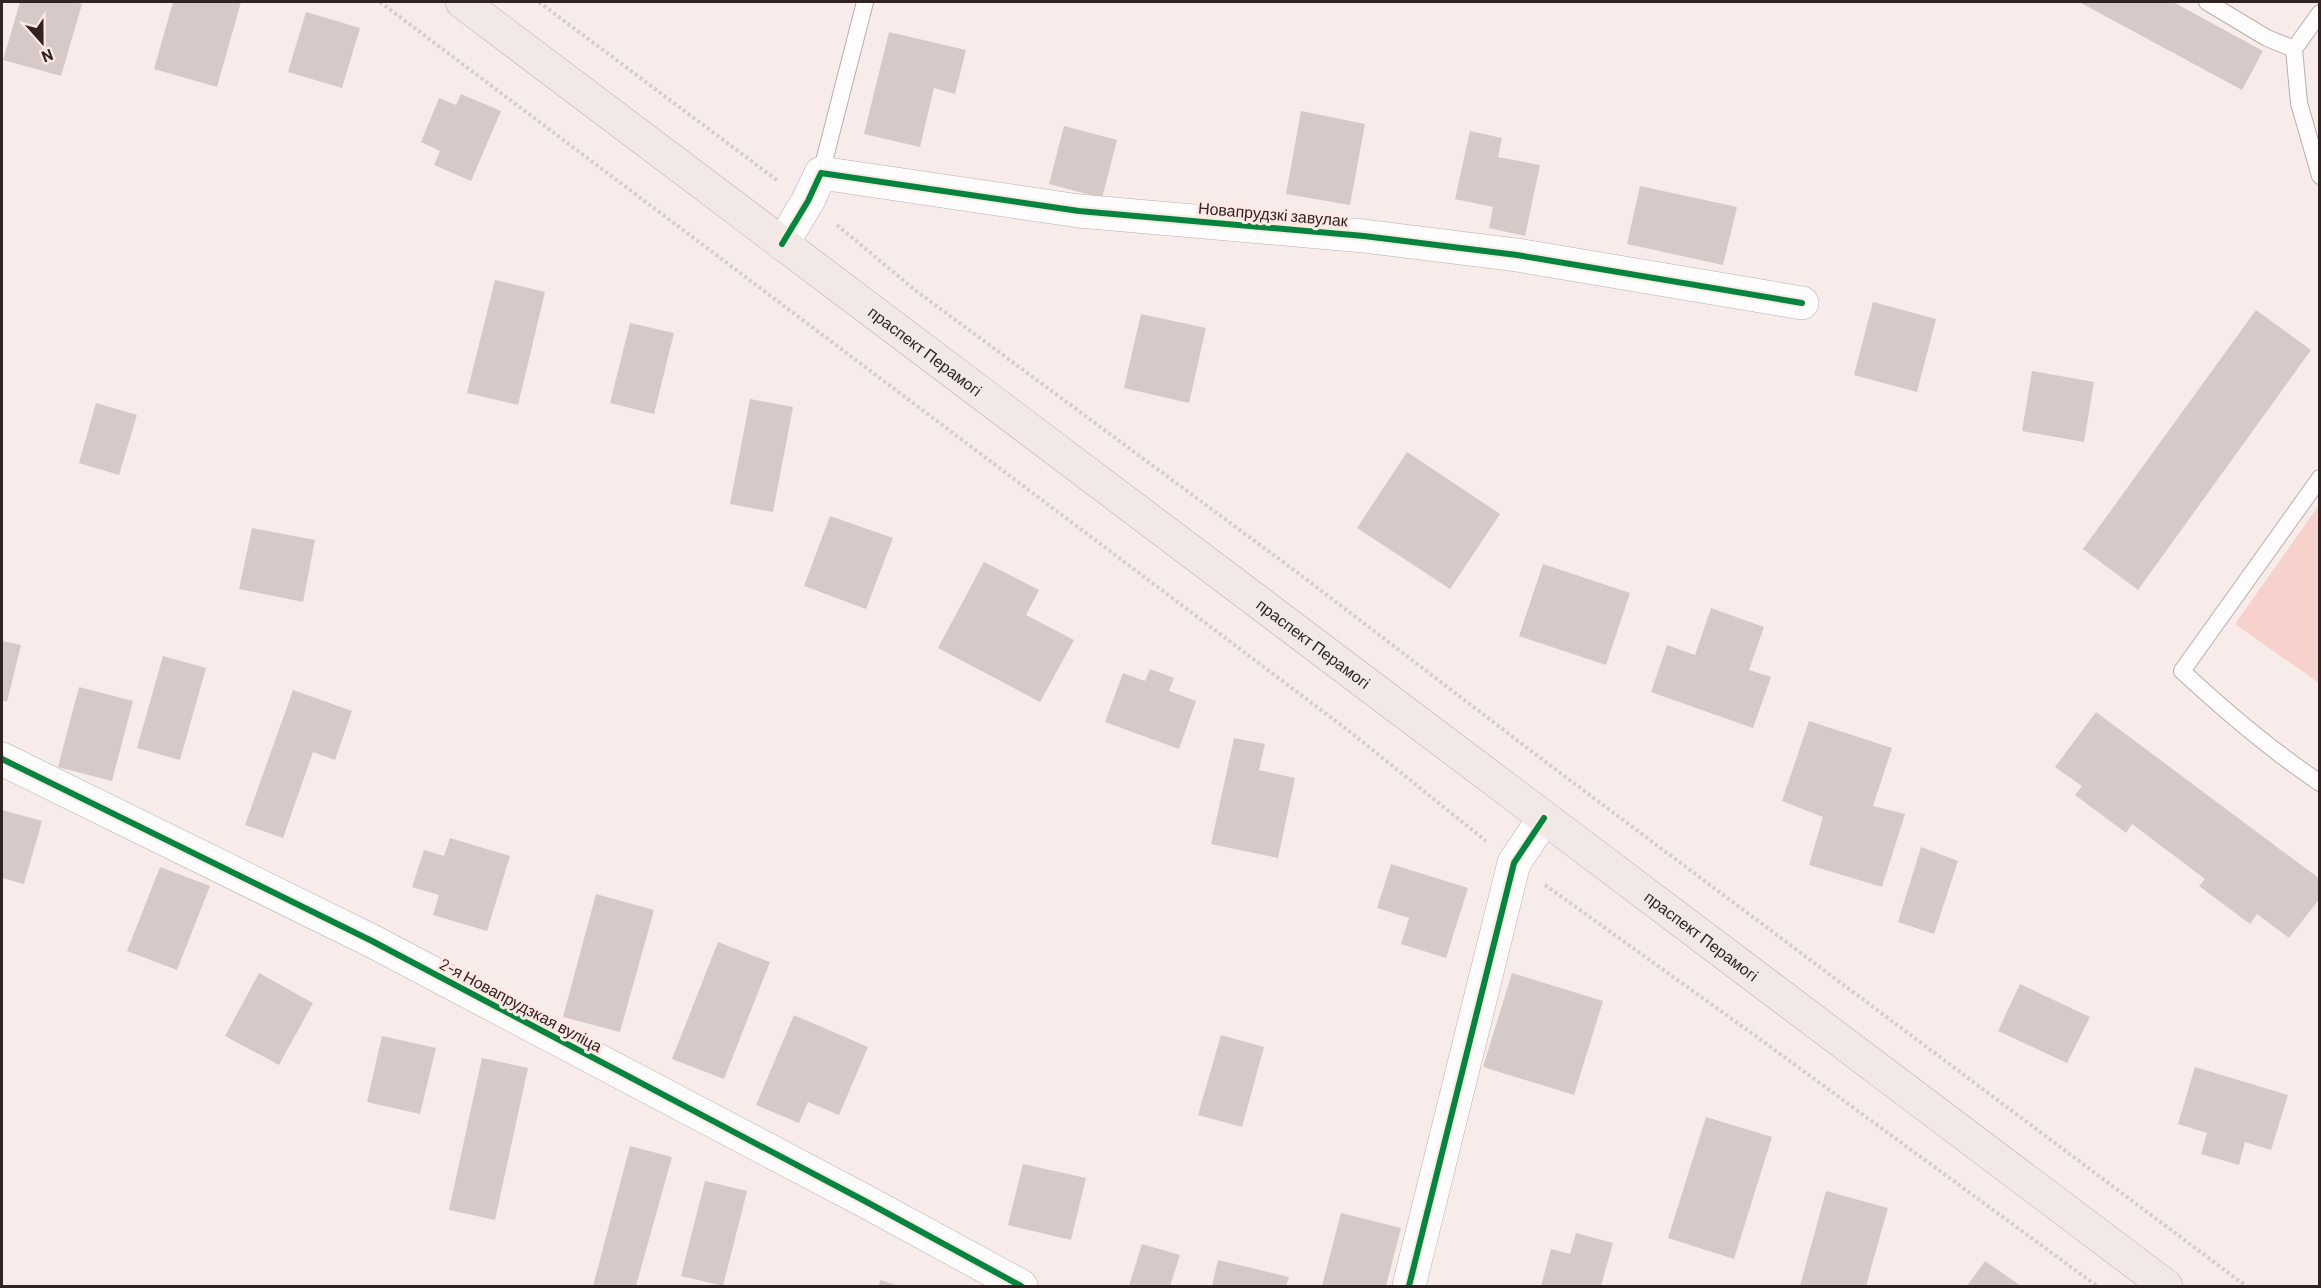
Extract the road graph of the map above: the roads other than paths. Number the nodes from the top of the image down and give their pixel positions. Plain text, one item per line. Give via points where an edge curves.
1 (462, 2) edge
2 (865, 2) edge
3 (2207, 2) edge
4 (2319, 13) edge
5 (2294, 49) junction
6 (2319, 176) edge
7 (815, 187) junction
8 (782, 244) junction
9 (1802, 303) dead end
10 (2319, 478) edge
11 (2, 759) edge
12 (2319, 783) edge
13 (1544, 818) junction
14 (1021, 1287) edge
15 (1409, 1287) edge
16 (2166, 1287) edge

1 - 8 main road, праспект Перамогі
2 - 7 lane
3 - 5 lane via 2267,38
4 - 5 lane
5 - 6 lane via 2299,103
7 - 8 street
7 - 9 street, Новапрудзкі завулак via 1364,236 1517,255
8 - 13 main road, праспект Перамогі
10 - 12 lane via 2182,671
11 - 14 street, 2-я Новапрудзкая вуліца via 372,942
13 - 15 street via 1514,863
13 - 16 main road, праспект Перамогі

